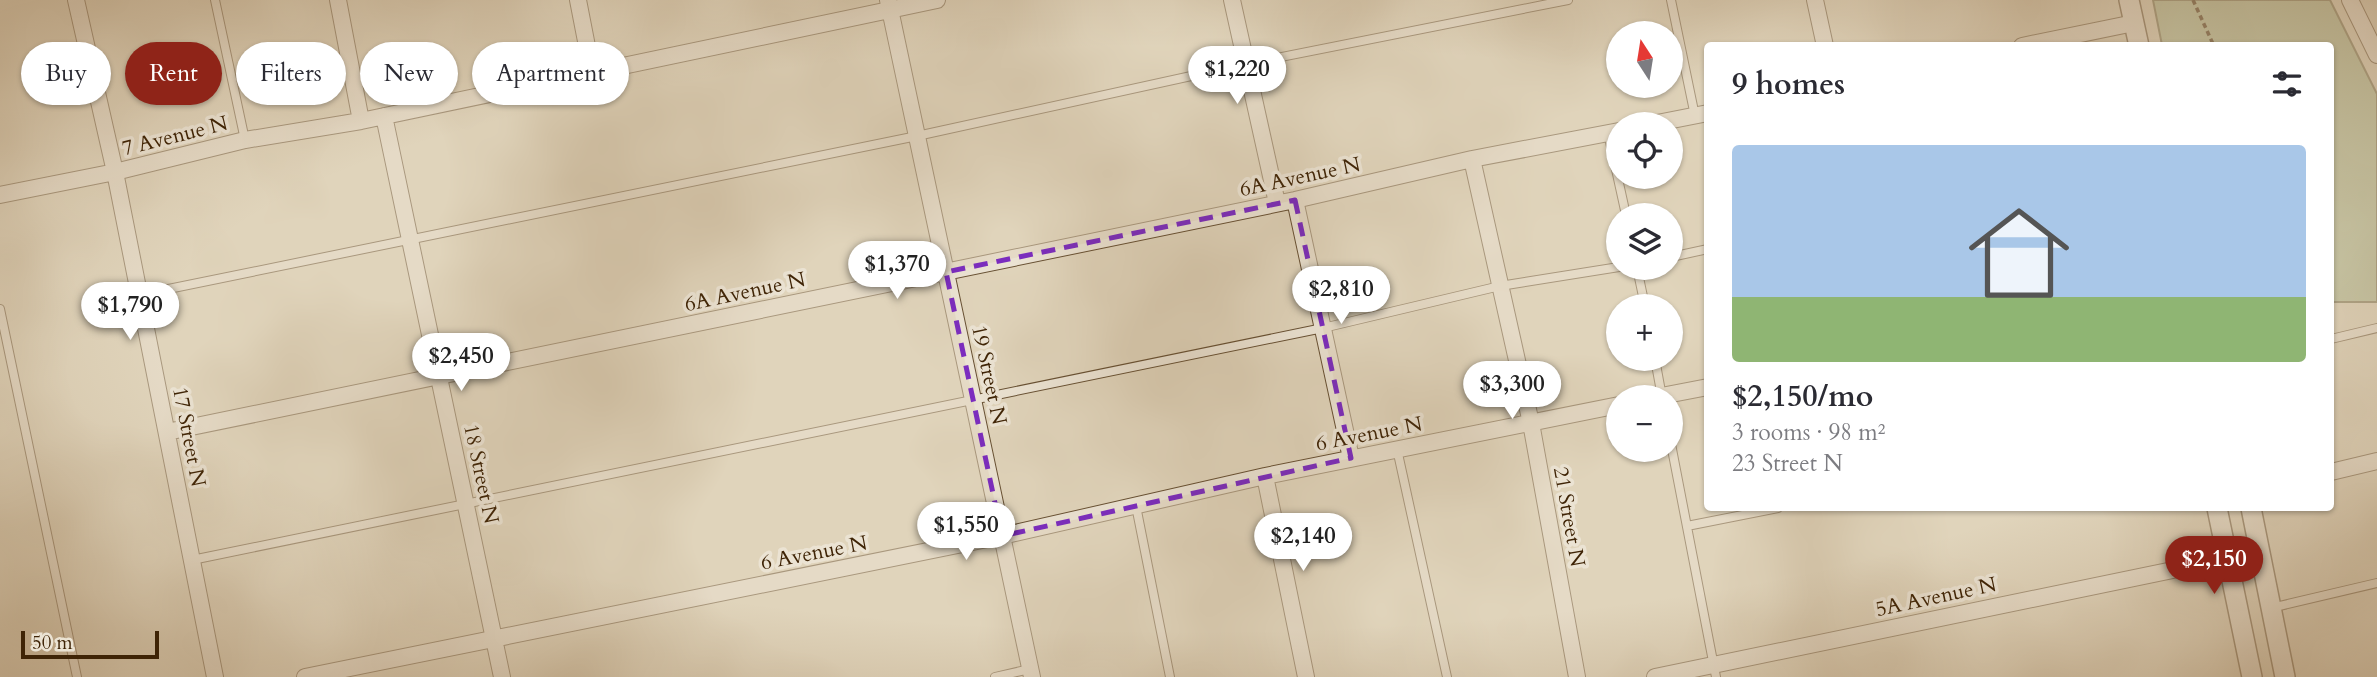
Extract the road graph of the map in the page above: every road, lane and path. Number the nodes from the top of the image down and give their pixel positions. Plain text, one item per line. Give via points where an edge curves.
1 (76, 0) edge
2 (215, 0) edge
3 (338, 0) edge
4 (578, 0) edge
5 (937, 0) edge
6 (1232, 0) edge
7 (1568, 0) edge
8 (1671, 0) edge
9 (1815, 0) edge
10 (2129, 0) edge
11 (2193, 0) edge
12 (2350, 0) edge
13 (889, 5) edge
14 (2134, 23) junction
15 (586, 42) edge
16 (1824, 42) edge
17 (2041, 42) edge
18 (2138, 42) edge
19 (2212, 42) edge
20 (2377, 55) edge
21 (629, 64) edge
22 (1246, 64) junction
23 (472, 97) edge
24 (1701, 114) edge
25 (384, 116) junction
26 (1683, 118) edge
27 (361, 121) junction
28 (1606, 133) edge
29 (917, 136) junction
30 (245, 140) junction
31 (1472, 159) junction
32 (115, 172) junction
33 (0, 195) edge
34 (1296, 200) junction
35 (1277, 204) junction
36 (410, 238) junction
37 (1704, 250) edge
38 (1683, 254) edge
39 (1606, 269) edge
40 (946, 272) junction
41 (1500, 286) junction
42 (139, 295) junction
43 (0, 309) edge
44 (1323, 328) junction
45 (2377, 328) edge
46 (2334, 338) edge
47 (439, 376) junction
48 (1704, 388) edge
49 (1683, 392) edge
50 (973, 400) junction
51 (1606, 408) edge
52 (1531, 423) junction
53 (167, 432) junction
54 (1397, 449) junction
55 (1351, 458) junction
56 (2377, 461) edge
57 (1675, 462) edge
58 (2334, 471) edge
59 (1265, 476) junction
60 (465, 502) junction
61 (1136, 506) junction
62 (1763, 511) edge
63 (2218, 511) edge
64 (2251, 511) edge
65 (1687, 526) junction
66 (1002, 536) junction
67 (2226, 559) junction
68 (192, 560) junction
69 (2377, 583) edge
70 (2271, 608) junction
71 (494, 639) junction
72 (1714, 671) edge
73 (1031, 673) edge
74 (77, 677) edge
75 (215, 677) edge
76 (305, 677) edge
77 (502, 677) edge
78 (995, 677) edge
79 (1170, 677) edge
80 (1306, 677) edge
81 (1447, 677) edge
82 (1577, 677) edge
83 (1656, 677) edge
84 (2252, 677) edge
85 (2284, 677) edge

1 - 32 street, 17 Street N
2 - 30 lane
3 - 27 street
4 - 15 street
5 - 13 street, 7 Avenue N
6 - 22 street
7 - 22 lane
8 - 24 lane
9 - 16 street
10 - 14 street
11 - 19 path
12 - 20 street
13 - 21 street, 7 Avenue N
13 - 29 street, 19 Street N
14 - 17 street
14 - 18 street
22 - 29 lane
22 - 35 street
23 - 25 street, 7 Avenue N
24 - 26 street
25 - 27 street, 7 Avenue N
25 - 36 street, 18 Street N
27 - 30 street, 7 Avenue N
28 - 31 street, 6A Avenue N
29 - 36 lane
29 - 40 street, 19 Street N
30 - 32 street, 7 Avenue N
31 - 34 street, 6A Avenue N
31 - 41 street, 21 Street N
32 - 33 street, 7 Avenue N
32 - 42 street, 17 Street N
34 - 35 street, 6A Avenue N
34 - 44 street
35 - 40 street, 6A Avenue N
36 - 42 lane
36 - 47 street, 18 Street N
37 - 38 lane
39 - 41 lane
40 - 47 street, 6A Avenue N
40 - 50 street, 19 Street N
41 - 44 lane
41 - 52 street, 21 Street N
42 - 53 street, 17 Street N
43 - 74 lane
44 - 50 lane
44 - 55 street
45 - 46 lane
47 - 53 street, 6A Avenue N
47 - 60 street, 18 Street N
48 - 49 street
50 - 60 lane
50 - 66 street, 19 Street N
51 - 52 street, 6 Avenue N
52 - 54 street, 6 Avenue N
52 - 82 street, 21 Street N
53 - 68 street, 17 Street N
54 - 55 street, 6 Avenue N
54 - 81 lane
55 - 59 street, 6 Avenue N
56 - 58 street
57 - 65 lane
59 - 61 street, 6 Avenue N
59 - 80 street
60 - 68 lane
60 - 71 street, 18 Street N
61 - 66 street, 6 Avenue N
61 - 79 lane
62 - 65 lane
63 - 67 street
64 - 70 street
65 - 72 lane
66 - 71 street, 6 Avenue N
66 - 73 street, 19 Street N
67 - 72 street, 5A Avenue N
67 - 84 street
68 - 75 street, 17 Street N
69 - 70 lane
70 - 85 street
71 - 76 street, 6 Avenue N
71 - 77 street, 18 Street N
72 - 83 street, 5A Avenue N
73 - 78 lane

